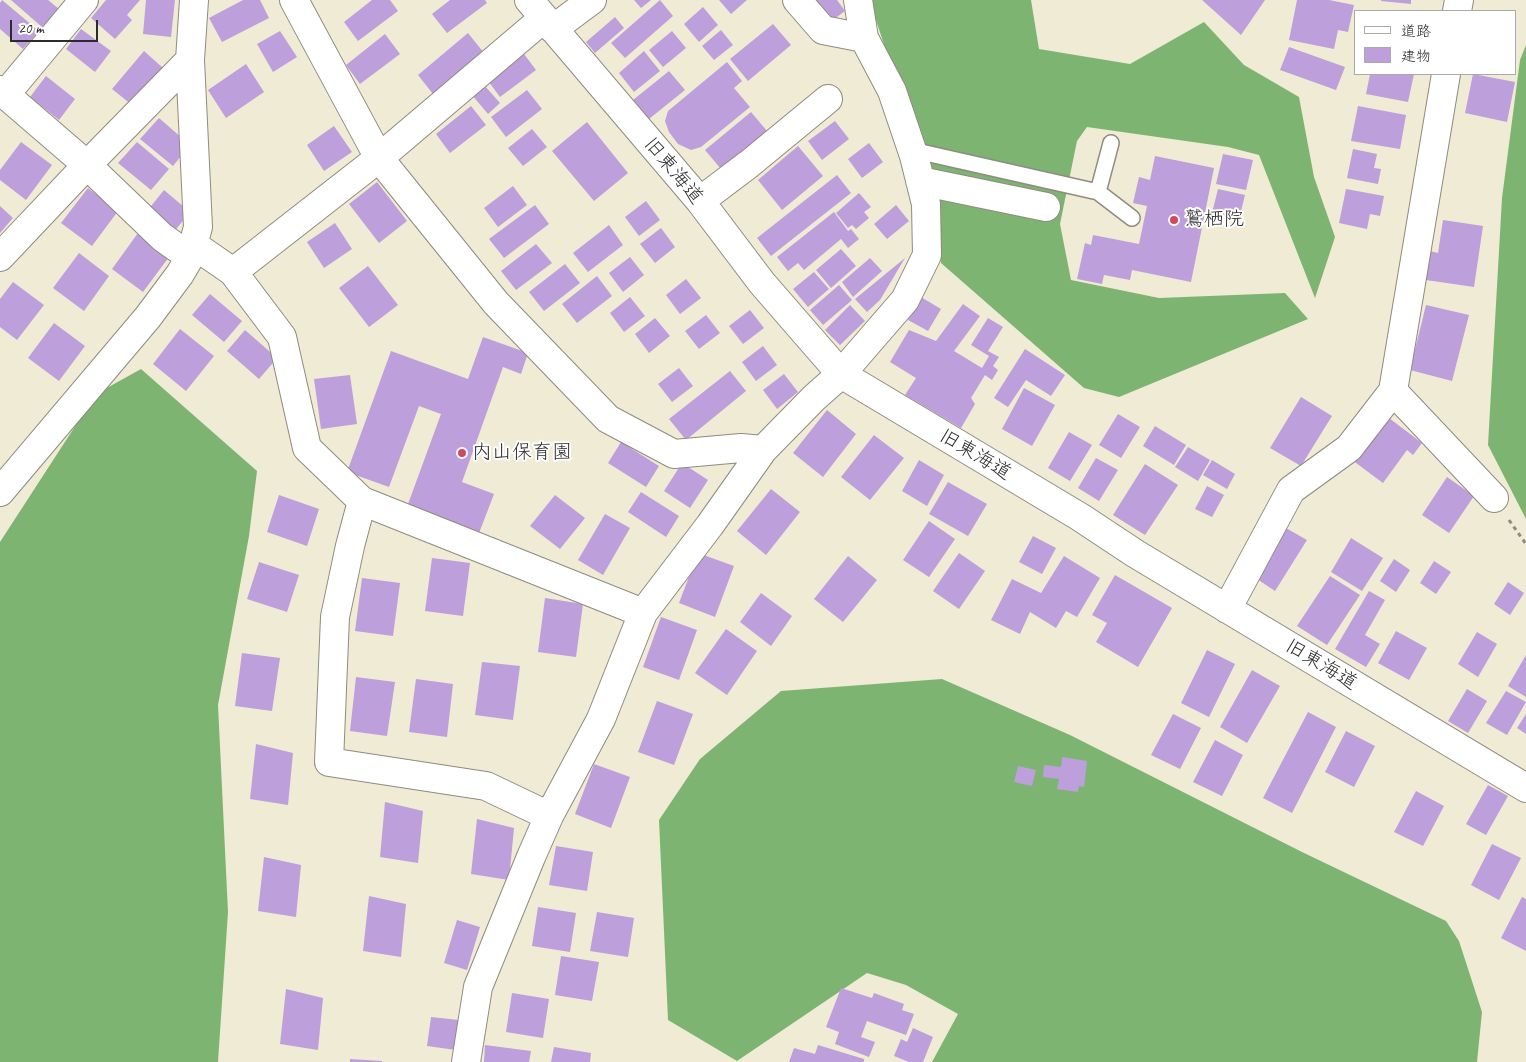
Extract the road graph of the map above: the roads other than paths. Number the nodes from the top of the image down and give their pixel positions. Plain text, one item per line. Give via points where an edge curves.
1 (84, 0) edge
2 (194, 0) edge
3 (294, 0) edge
4 (592, 0) edge
5 (797, 0) edge
6 (858, 0) edge
7 (542, 16) edge
8 (864, 38) junction
9 (190, 60) junction
10 (1446, 75) edge
11 (3, 93) edge
12 (828, 99) dead end
13 (1112, 142) dead end
14 (912, 150) junction
15 (379, 158) junction
16 (87, 165) junction
17 (920, 181) junction
18 (1098, 192) junction
19 (700, 202) junction
20 (1046, 207) dead end
21 (1132, 218) dead end
22 (192, 251) junction
23 (0, 257) edge
24 (233, 272) junction
25 (841, 374) junction
26 (1393, 391) junction
27 (763, 450) junction
28 (0, 492) edge
29 (1494, 498) dead end
30 (362, 501) junction
31 (1227, 608) junction
32 (643, 613) junction
33 (1526, 788) edge
34 (549, 816) junction
35 (466, 1062) edge

1 - 11 street
2 - 9 street
3 - 15 street
4 - 7 street
5 - 8 street via 823,30
6 - 8 street
7 - 15 street
7 - 19 street, 旧東海道
8 - 14 street via 892,91
9 - 16 street
9 - 22 street via 198,227
10 - 26 street
11 - 16 street
12 - 19 street
13 - 18 lane
14 - 17 street
14 - 18 lane
15 - 24 street
15 - 27 street via 496,303 608,419 674,454 741,448
16 - 22 street via 162,236
16 - 23 street
17 - 20 street
17 - 25 street via 926,204 927,255 905,300
18 - 21 lane
19 - 25 street, 旧東海道 via 762,283
22 - 24 street
22 - 28 street via 180,274 148,317
24 - 30 street via 282,337 307,448
25 - 27 street
25 - 31 street, 旧東海道
26 - 29 street
26 - 31 street via 1349,448 1291,490
27 - 32 street
30 - 32 street
30 - 34 street via 335,617 329,762 486,786
31 - 33 street, 旧東海道
32 - 34 street via 601,719
34 - 35 street via 478,987

